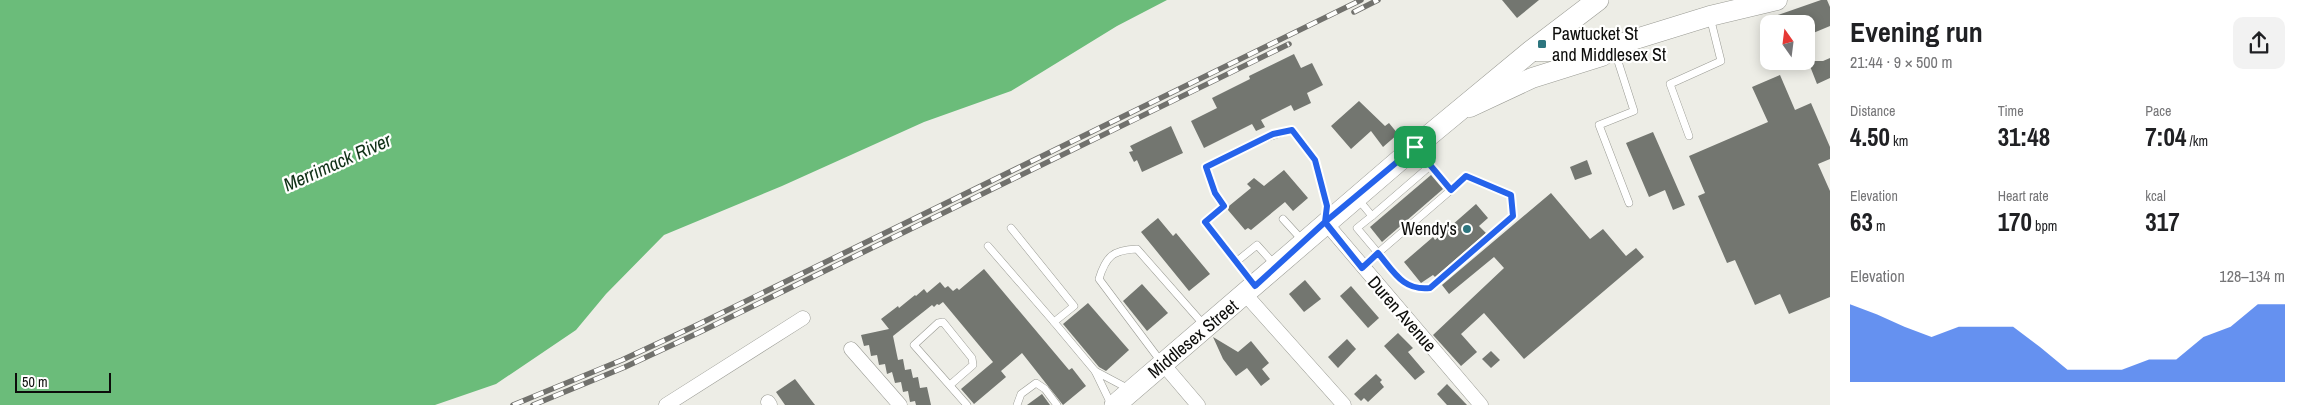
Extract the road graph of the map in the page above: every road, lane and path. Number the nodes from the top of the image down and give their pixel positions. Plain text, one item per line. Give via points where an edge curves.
1 (1598, 0) edge
2 (1777, 0) edge
3 (1710, 16) junction
4 (1613, 46) junction
5 (1531, 51) junction
6 (1453, 116) junction
7 (1689, 136) dead end
8 (1415, 147) junction
9 (1430, 166) junction
10 (1451, 190) junction
11 (1356, 197) junction
12 (1630, 203) dead end
13 (1372, 216) junction
14 (1283, 219) dead end
15 (1325, 222) junction
16 (1011, 228) dead end
17 (1304, 241) junction
18 (988, 246) dead end
19 (1378, 253) junction
20 (1236, 262) junction
21 (1275, 265) junction
22 (1362, 268) junction
23 (1250, 290) junction
24 (802, 318) dead end
25 (1054, 322) junction
26 (1206, 328) junction
27 (851, 349) dead end
28 (1163, 364) junction
29 (1094, 371) junction
30 (950, 385) junction
31 (1132, 390) junction
32 (666, 405) edge
33 (900, 405) edge
34 (967, 405) edge
35 (1018, 405) edge
36 (1057, 405) edge
37 (1113, 405) edge
38 (1198, 405) edge
39 (1344, 405) edge
40 (1481, 405) edge

1 - 5 main road
2 - 3 main road, Middlesex Street
3 - 4 main road, Middlesex Street
3 - 7 lane via 1721,61 1670,84
4 - 5 main road, Middlesex Street via 1601,43 1566,51
4 - 6 main road, Middlesex Street via 1602,56 1532,78
4 - 12 lane via 1634,111 1599,125
5 - 6 main road, Middlesex Street
6 - 8 main road, Middlesex Street
8 - 9 lane
8 - 11 main road, Middlesex Street
9 - 10 lane
9 - 13 lane
10 - 19 lane
10 - 19 lane via 1466,176 1511,195 1513,216 1430,288 1417,290 1401,280
11 - 13 lane
11 - 15 main road, Middlesex Street
13 - 19 lane via 1357,228
14 - 17 lane
15 - 17 main road, Middlesex Street
15 - 20 lane via 1327,206 1315,160 1292,130 1273,134 1206,167 1215,193 1224,206 1205,222
15 - 22 street, Duren Avenue
16 - 25 lane via 1074,306
17 - 21 main road, Middlesex Street
18 - 25 lane
19 - 22 lane
20 - 21 lane via 1257,245
20 - 23 lane
21 - 23 main road, Middlesex Street
22 - 40 street, Duren Avenue
23 - 26 main road, Middlesex Street
23 - 39 street
24 - 32 street
25 - 29 lane
26 - 28 main road, Middlesex Street
26 - 28 lane via 1137,249 1120,250 1104,262 1099,279
27 - 33 street
28 - 31 main road, Middlesex Street
28 - 38 street
29 - 31 lane
29 - 37 lane
30 - 30 lane via 973,365 972,358 943,322 914,345
30 - 34 lane
31 - 37 main road, Middlesex Street
35 - 36 lane via 1021,394 1036,383

